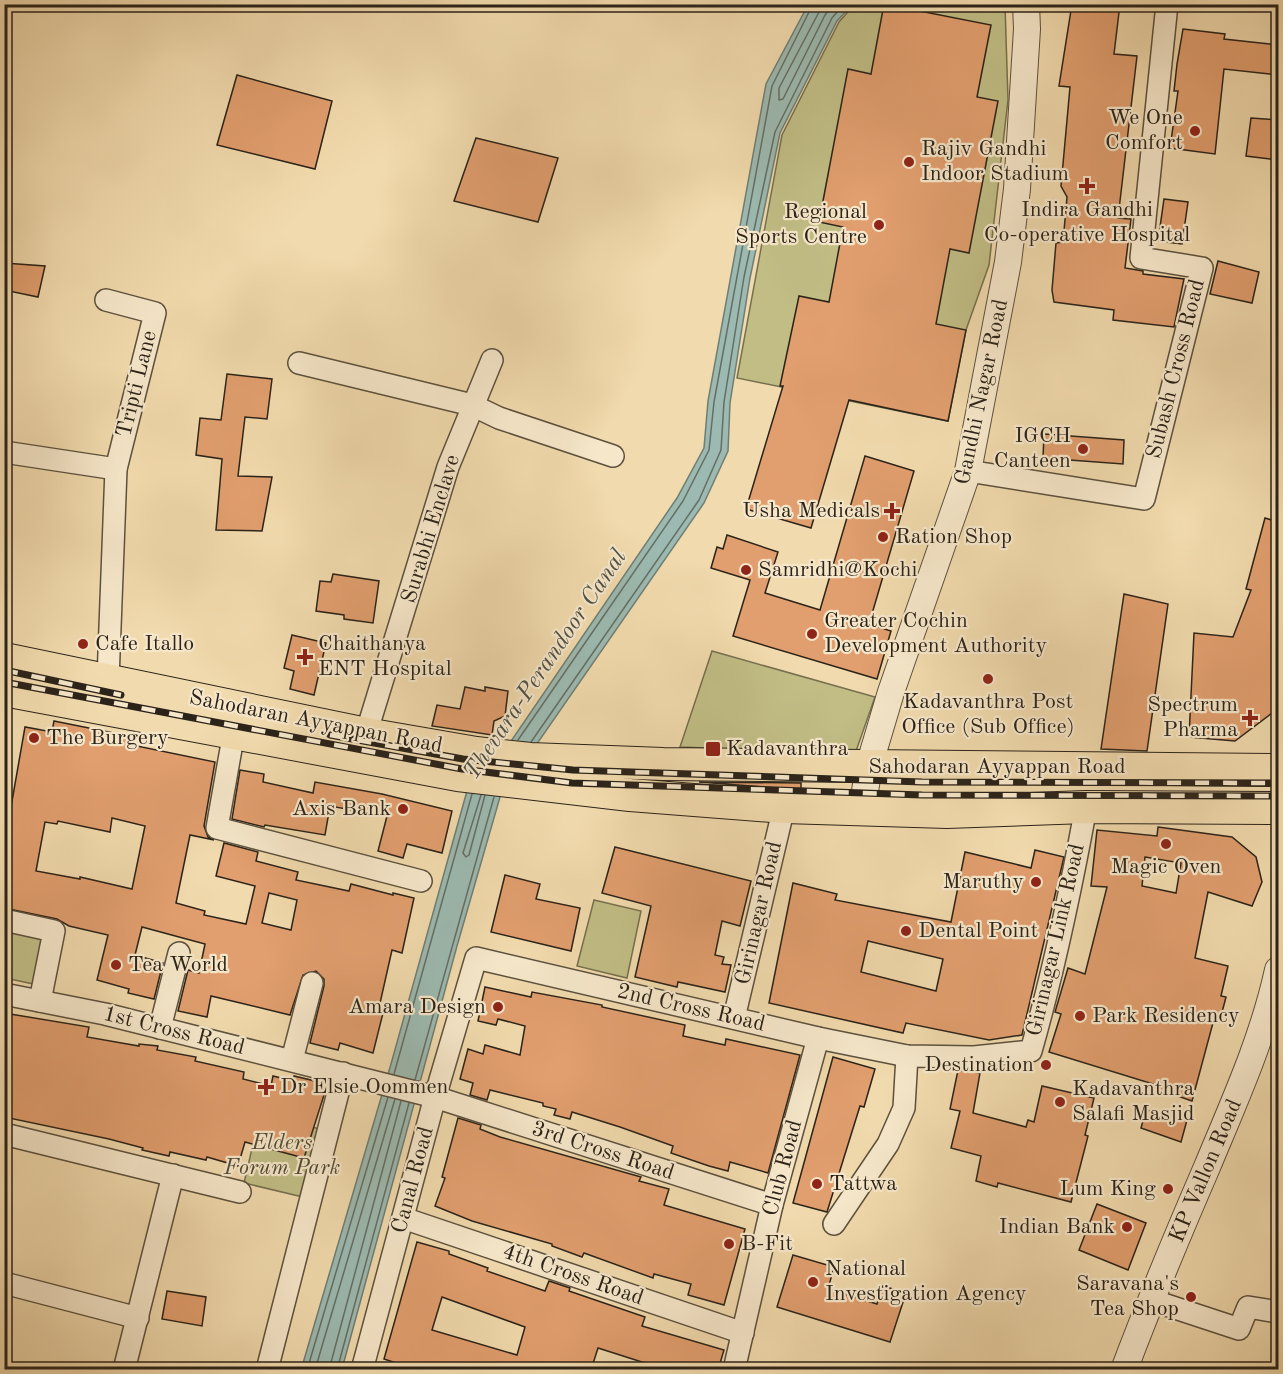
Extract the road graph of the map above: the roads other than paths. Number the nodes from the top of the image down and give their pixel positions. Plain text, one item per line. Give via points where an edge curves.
1 (1026, 4) edge
2 (1167, 4) edge
3 (106, 300) dead end
4 (492, 360) dead end
5 (299, 363) dead end
6 (472, 405) junction
7 (4, 452) edge
8 (613, 456) dead end
9 (116, 469) junction
10 (968, 471) junction
11 (4, 659) edge
12 (108, 680) junction
13 (4, 690) edge
14 (234, 732) junction
15 (366, 734) junction
16 (467, 764) junction
17 (869, 766) junction
18 (524, 770) junction
19 (1278, 770) edge
20 (784, 807) junction
21 (1086, 807) junction
22 (1278, 808) edge
23 (862, 810) junction
24 (421, 881) dead end
25 (4, 920) edge
26 (179, 953) dead end
27 (476, 957) joint
28 (1278, 970) edge
29 (312, 983) dead end
30 (4, 994) edge
31 (40, 1001) junction
32 (734, 1018) junction
33 (160, 1028) junction
34 (818, 1038) junction
35 (907, 1056) junction
36 (292, 1060) junction
37 (343, 1073) junction
38 (435, 1097) junction
39 (4, 1134) edge
40 (173, 1175) junction
41 (240, 1192) dead end
42 (772, 1205) junction
43 (403, 1218) junction
44 (834, 1224) dead end
45 (4, 1283) edge
46 (1151, 1300) junction
47 (1278, 1312) edge
48 (138, 1318) junction
49 (743, 1333) junction
50 (124, 1370) edge
51 (267, 1370) edge
52 (362, 1370) edge
53 (734, 1370) edge
54 (1124, 1370) edge

1 - 10 street, Gandhi Nagar Road via 1017,189 1008,262
2 - 10 street, Subash Cross Road via 1141,258 1202,268 1144,499
3 - 9 street, Tripti Lane via 155,314
4 - 6 street, Surabhi Enclave
5 - 6 street
6 - 8 street via 499,418
6 - 15 street, Surabhi Enclave via 442,487
7 - 9 street, Tripti Lane
9 - 12 street, Tripti Lane
10 - 17 street, Gandhi Nagar Road
11 - 12 main road, Sahodaran Ayyappan Road
12 - 15 main road, Sahodaran Ayyappan Road
13 - 14 main road, Sahodaran Ayyappan Road
14 - 16 main road, Sahodaran Ayyappan Road
14 - 24 street via 217,828
15 - 16 main road, Sahodaran Ayyappan Road
16 - 18 main road, Sahodaran Ayyappan Road
17 - 18 main road, Sahodaran Ayyappan Road via 663,764
17 - 19 main road, Sahodaran Ayyappan Road
17 - 23 street, Gandhi Nagar Road
18 - 20 main road, Sahodaran Ayyappan Road via 630,795
20 - 23 main road, Sahodaran Ayyappan Road
20 - 32 street, Girinagar Road
21 - 22 main road, Sahodaran Ayyappan Road
21 - 23 main road, Sahodaran Ayyappan Road via 947,812
21 - 35 street, Girinagar Link Road via 1063,923 1031,1050 974,1057
25 - 31 street via 54,931
26 - 33 street
27 - 32 street, 2nd Cross Road
27 - 38 street, Canal Road
28 - 46 street, KP Vallon Road via 1245,1080
29 - 36 street
30 - 31 street, 1st Cross Road
31 - 33 street, 1st Cross Road
32 - 34 street, 2nd Cross Road
33 - 36 street, 1st Cross Road
34 - 35 street, 2nd Cross Road
34 - 42 street, Club Road
35 - 44 street via 904,1108 888,1144
36 - 37 street, 1st Cross Road
37 - 38 street, 3rd Cross Road
37 - 51 street
38 - 42 street, 3rd Cross Road
38 - 43 street, Canal Road
39 - 40 street
40 - 41 street
40 - 48 street
42 - 49 street, Club Road
43 - 49 street, 4th Cross Road
43 - 52 street, Canal Road
45 - 48 street
46 - 47 street via 1239,1329 1248,1307
46 - 54 street, KP Vallon Road
48 - 50 street
49 - 53 street, Club Road

